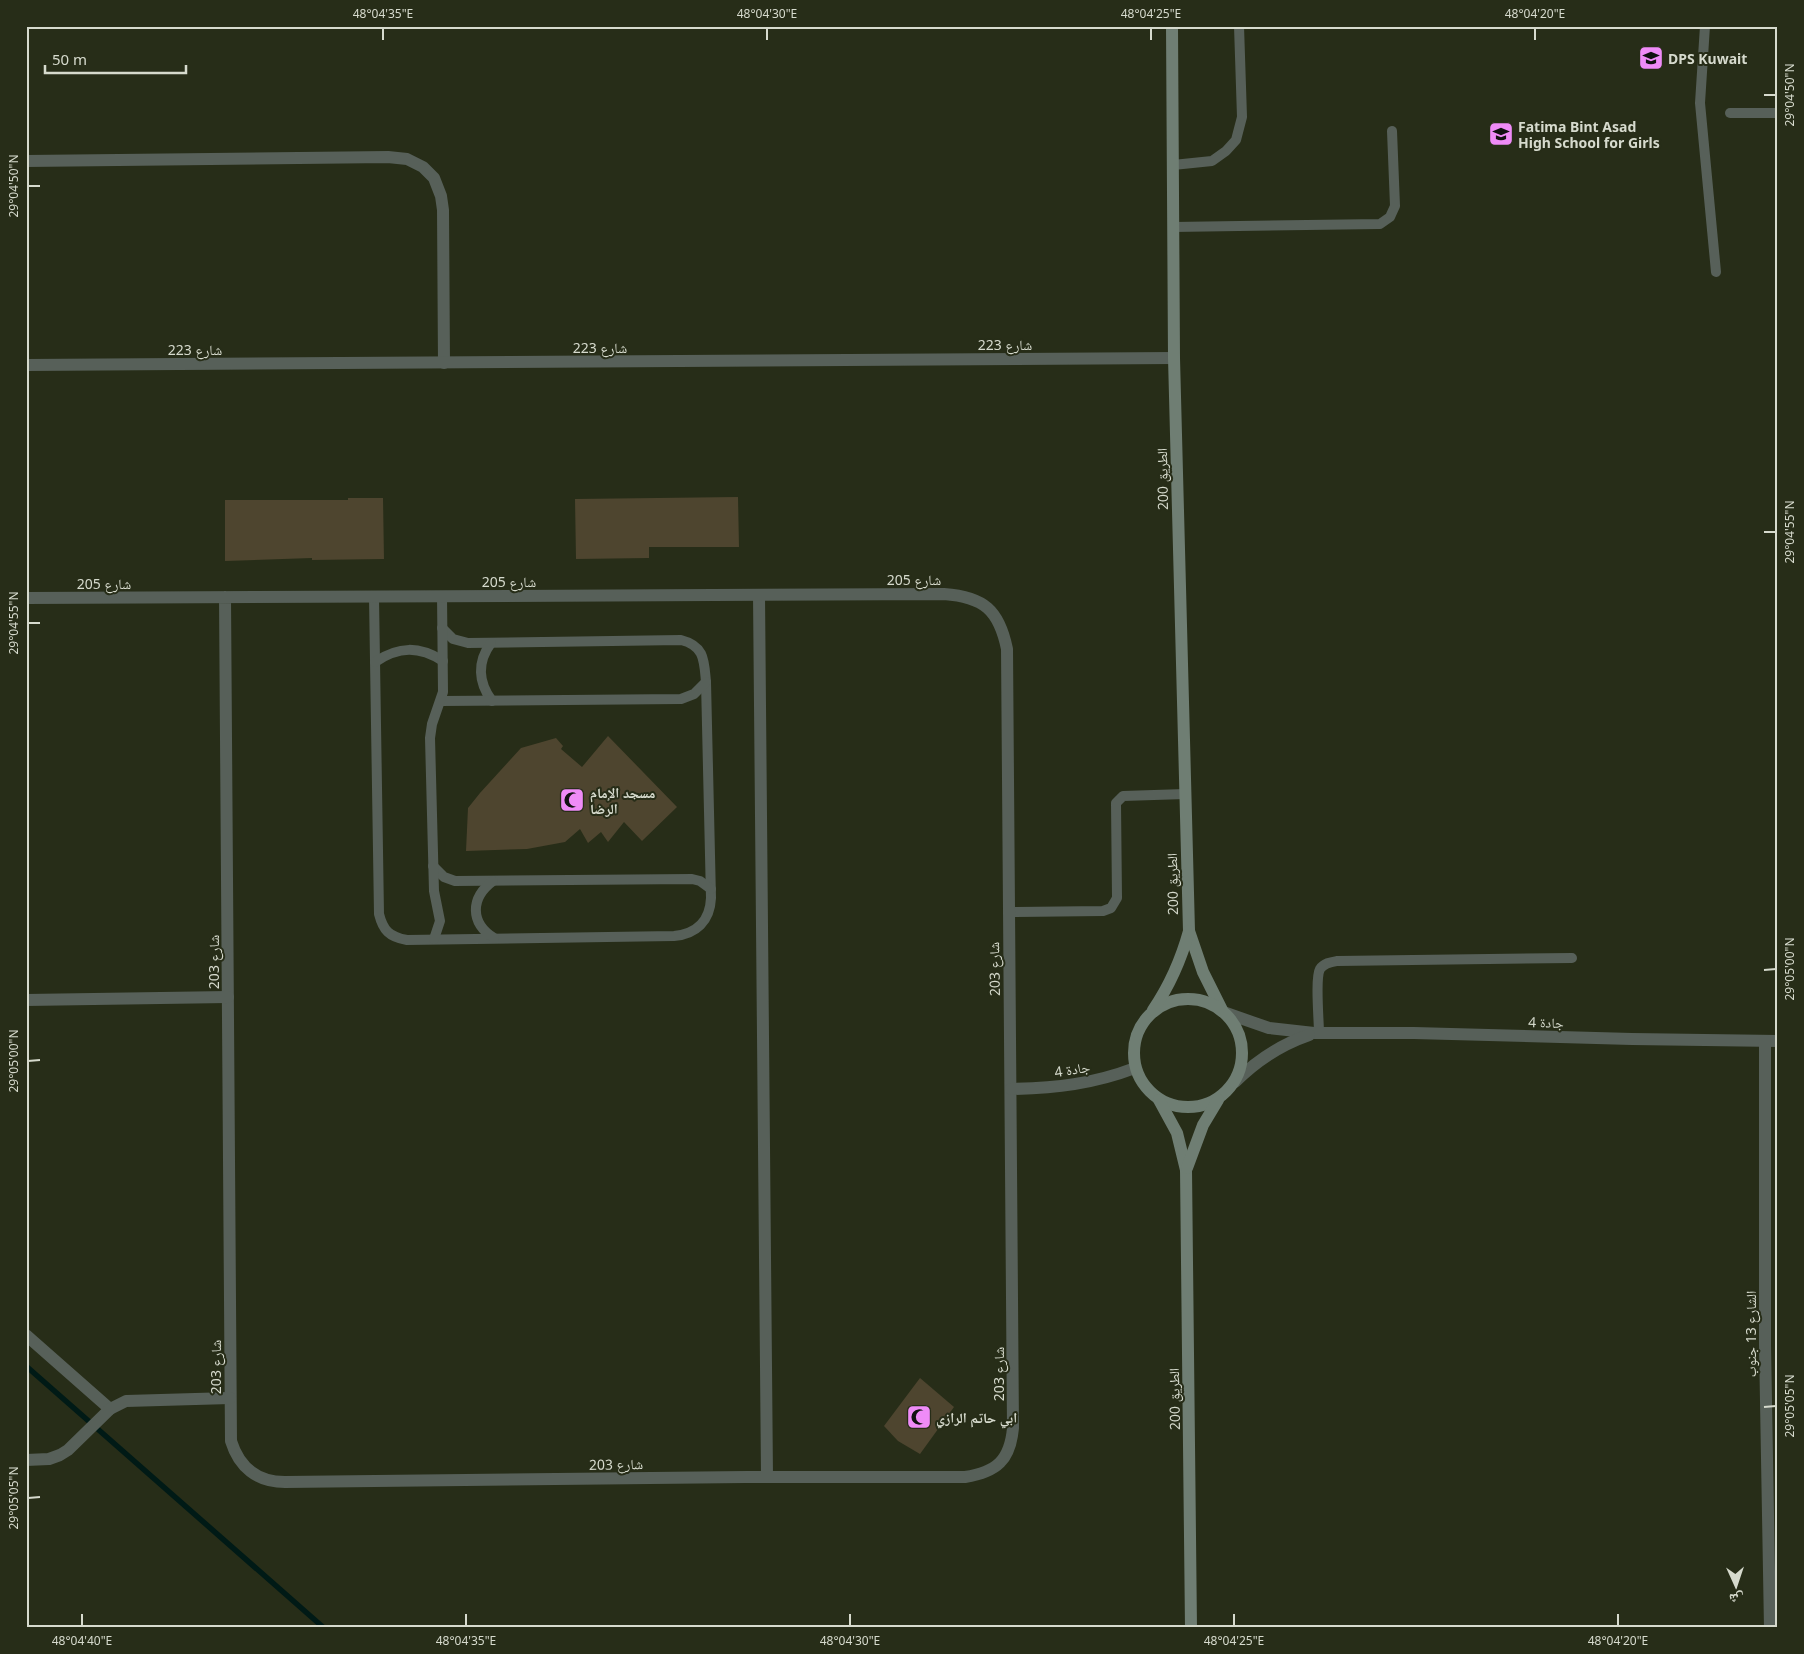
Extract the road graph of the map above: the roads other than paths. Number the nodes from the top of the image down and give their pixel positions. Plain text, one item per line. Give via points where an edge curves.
1 (1172, 26) edge
2 (1239, 26) edge
3 (1704, 26) edge
4 (1730, 113) dead end
5 (1778, 113) edge
6 (1392, 131) dead end
7 (26, 161) edge
8 (1172, 165) junction
9 (1173, 227) junction
10 (1716, 272) dead end
11 (1174, 358) junction
12 (444, 363) junction
13 (26, 365) edge
14 (759, 595) junction
15 (442, 596) junction
16 (225, 597) junction
17 (374, 597) junction
18 (26, 598) edge
19 (990, 608) joint
20 (442, 628) junction
21 (491, 643) junction
22 (443, 661) junction
23 (375, 662) junction
24 (706, 682) junction
25 (441, 701) junction
26 (492, 701) junction
27 (1185, 794) junction
28 (433, 866) junction
29 (493, 881) junction
30 (711, 889) junction
31 (1008, 912) junction
32 (1189, 931) junction
33 (494, 938) junction
34 (434, 939) junction
35 (1572, 958) dead end
36 (228, 997) junction
37 (26, 1000) edge
38 (1224, 1012) junction
39 (1148, 1017) junction
40 (1316, 1033) junction
41 (1772, 1041) edge
42 (1135, 1068) junction
43 (1235, 1082) junction
44 (1011, 1089) junction
45 (1219, 1098) junction
46 (1159, 1100) junction
47 (1186, 1170) junction
48 (26, 1335) edge
49 (1771, 1345) edge
50 (230, 1398) junction
51 (107, 1412) junction
52 (26, 1460) edge
53 (766, 1477) junction
54 (1191, 1628) edge
55 (1770, 1628) edge

1 - 8 main road, الطريق 200
2 - 8 lane via 1242,117 1236,140 1212,160
3 - 10 lane via 1700,103
4 - 5 lane
6 - 9 lane via 1395,206 1386,222 1368,225
7 - 12 street via 388,157 416,163 434,178 443,203
8 - 9 main road, الطريق 200
9 - 11 main road, الطريق 200
11 - 12 street, شارع 223
11 - 27 main road, الطريق 200
12 - 13 street, شارع 223
14 - 15 street, شارع 205
14 - 19 street, شارع 205 via 962,595
14 - 53 street
15 - 17 street, شارع 205
15 - 20 lane
16 - 17 street, شارع 205
16 - 18 street, شارع 205
16 - 36 street, شارع 203
17 - 23 lane
19 - 31 street, شارع 203 via 1004,635 1006,649
20 - 21 lane via 460,642
20 - 22 lane
21 - 24 lane via 681,640 693,644 702,654
21 - 26 lane via 485,651 480,672
22 - 23 lane via 421,650 409,649 386,655
22 - 25 lane
23 - 34 lane via 379,914 389,935
24 - 26 lane via 694,694 682,698
24 - 30 lane
25 - 26 lane
25 - 28 lane via 430,738
27 - 31 lane via 1123,796 1116,803 1117,898 1111,908 1104,911
27 - 32 main road, الطريق 200
28 - 29 lane via 444,877 455,881
28 - 34 lane via 440,922
29 - 30 lane via 692,879
29 - 33 lane via 480,893 476,910 480,927
30 - 33 lane via 708,916 698,928 684,935
31 - 44 street, شارع 203
32 - 38 main road, الطريق 200 via 1203,972
32 - 39 main road, الطريق 200 via 1173,976
33 - 34 lane
35 - 40 lane via 1328,963 1318,974
36 - 37 street
36 - 50 street, شارع 203
38 - 39 main road via 1202,1000 1188,999 1159,1007
38 - 40 street, جادة 4 via 1269,1028
38 - 43 main road via 1234,1023 1243,1046 1243,1058
39 - 42 main road via 1135,1040
40 - 41 street, جادة 4
40 - 43 street, جادة 4 via 1271,1052
41 - 49 street, الشارع 13 جنوب
42 - 44 street, جادة 4 via 1077,1085
42 - 46 main road via 1144,1086
43 - 45 main road
44 - 53 street, شارع 203 via 1013,1428 1005,1456 994,1468 965,1477
45 - 46 main road via 1208,1104 1183,1108
45 - 47 main road, الطريق 200 via 1203,1125
46 - 47 main road, الطريق 200 via 1177,1133
47 - 54 main road, الطريق 200
48 - 51 street
49 - 55 street, الشارع 13 جنوب
50 - 51 street via 134,1400 118,1404
50 - 53 street, شارع 203 via 234,1452 249,1471 275,1482
51 - 52 street via 60,1455

